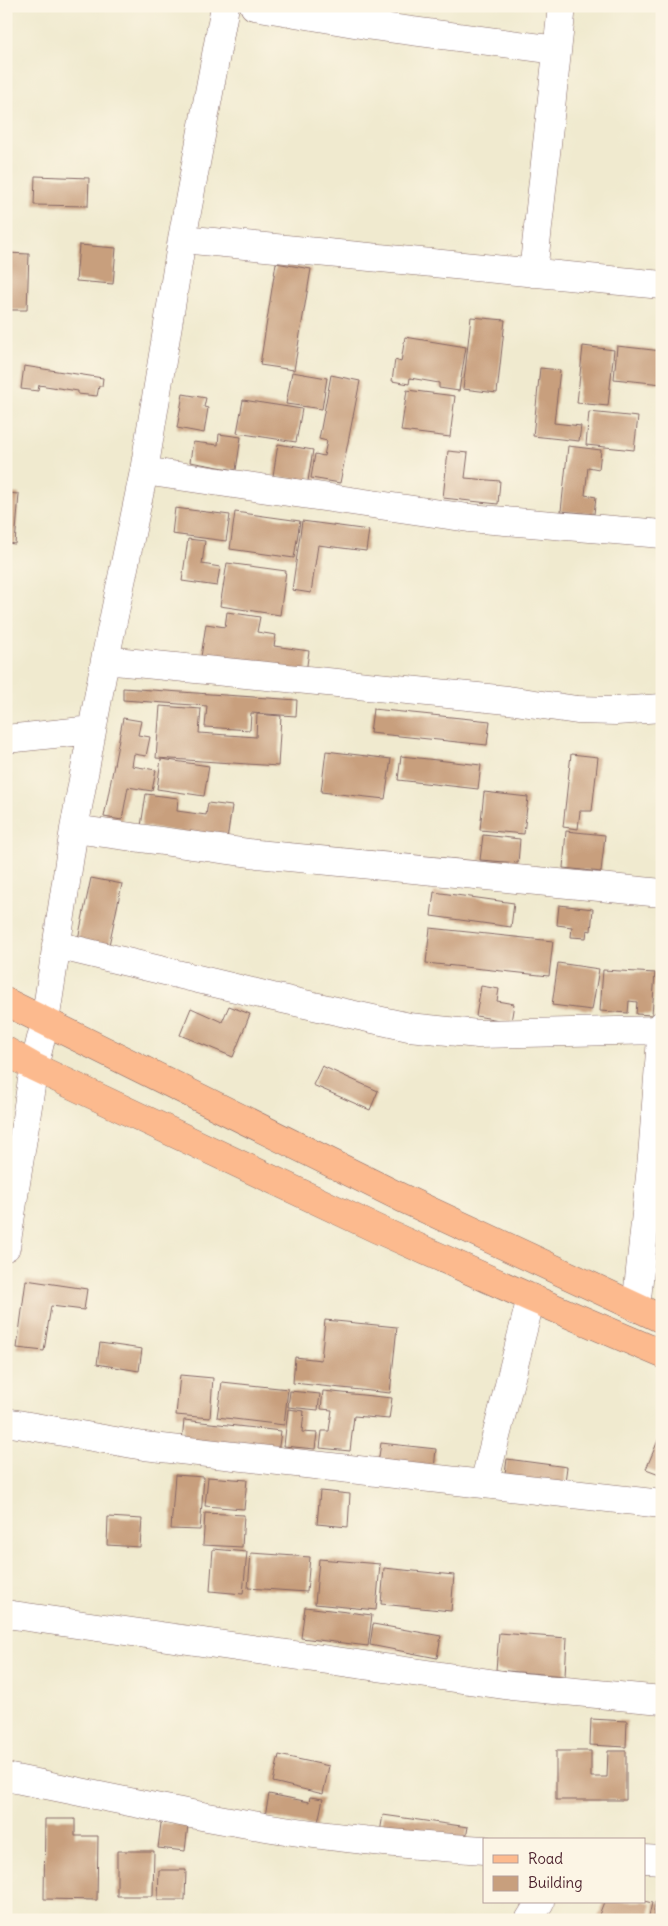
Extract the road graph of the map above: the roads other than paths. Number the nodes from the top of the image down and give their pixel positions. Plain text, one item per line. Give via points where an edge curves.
1 (225, 6) edge
2 (254, 6) edge
3 (562, 6) edge
4 (367, 16) edge
5 (558, 50) junction
6 (182, 240) junction
7 (533, 273) junction
8 (662, 285) edge
9 (144, 471) junction
10 (662, 534) edge
11 (105, 660) junction
12 (662, 708) edge
13 (92, 730) junction
14 (6, 738) edge
15 (74, 829) junction
16 (662, 893) edge
17 (56, 946) junction
18 (6, 1002) edge
19 (45, 1022) junction
20 (662, 1025) edge
21 (662, 1030) edge
22 (6, 1051) edge
23 (34, 1067) junction
24 (657, 1157) edge
25 (13, 1168) edge
26 (6, 1247) edge
27 (531, 1298) junction
28 (636, 1308) junction
29 (662, 1319) edge
30 (662, 1354) edge
31 (6, 1422) edge
32 (484, 1484) junction
33 (662, 1504) edge
34 (6, 1614) edge
35 (662, 1700) edge
36 (6, 1777) edge
37 (483, 1850) edge
38 (646, 1859) edge
39 (662, 1860) edge
40 (539, 1904) edge
41 (529, 1920) edge

1 - 6 street
2 - 4 street
3 - 5 street
4 - 5 street
5 - 7 street
6 - 7 street
6 - 9 street
7 - 8 street
9 - 10 street via 469,518
9 - 11 street
11 - 12 street via 508,700 577,710
11 - 13 street
13 - 14 street
13 - 15 street
15 - 16 street via 257,854
15 - 17 street
17 - 19 street
17 - 21 street via 408,1027 478,1034
18 - 19 main road
19 - 23 street
19 - 28 main road via 402,1198
20 - 21 street
21 - 24 street
22 - 23 main road
23 - 25 street
23 - 27 main road
24 - 28 street
25 - 26 street
27 - 30 main road
27 - 32 street
28 - 29 main road
31 - 32 street via 144,1446
32 - 33 street
34 - 35 street via 511,1686
36 - 37 street via 294,1832 424,1847
38 - 39 street
40 - 41 street

